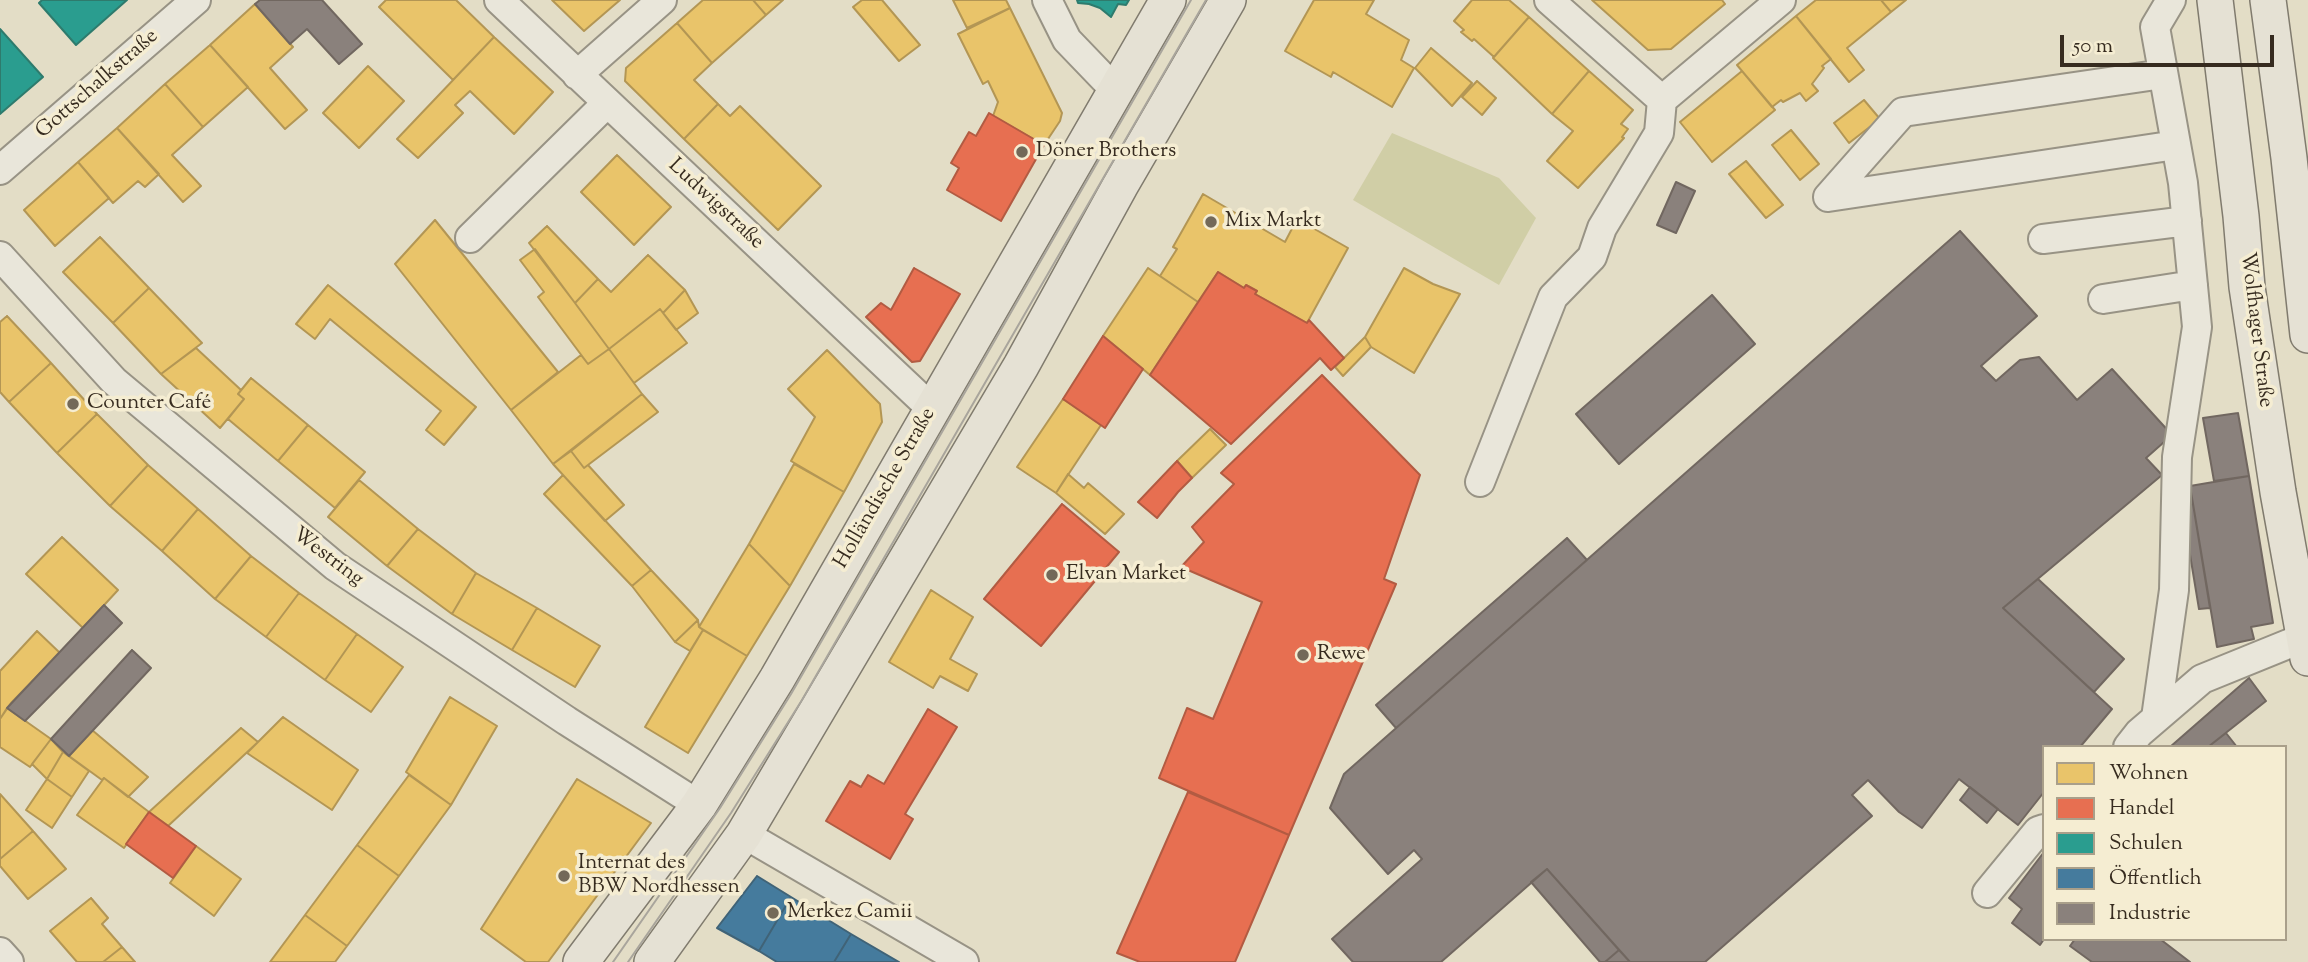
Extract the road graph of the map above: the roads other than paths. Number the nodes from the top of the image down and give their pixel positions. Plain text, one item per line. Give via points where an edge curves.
1 (197, 0) edge
2 (499, 0) edge
3 (662, 0) edge
4 (1047, 0) edge
5 (1168, 0) edge
6 (1228, 0) edge
7 (1549, 0) edge
8 (1781, 0) edge
9 (2171, 0) edge
10 (2215, 0) edge
11 (2268, 0) edge
12 (2163, 74) junction
13 (577, 75) junction
14 (1116, 91) junction
15 (1662, 100) junction
16 (607, 103) junction
17 (2176, 145) junction
18 (0, 170) edge
19 (2241, 216) junction
20 (2187, 221) junction
21 (470, 238) dead end
22 (2043, 239) dead end
23 (2296, 243) edge
24 (0, 256) edge
25 (2193, 285) junction
26 (2247, 287) junction
27 (2103, 299) dead end
28 (2308, 335) edge
29 (932, 409) junction
30 (1480, 482) dead end
31 (2306, 644) edge
32 (2156, 718) junction
33 (2130, 745) edge
34 (699, 805) junction
35 (2042, 830) edge
36 (744, 834) junction
37 (1987, 893) dead end
38 (0, 952) edge
39 (9, 962) edge
40 (581, 962) edge
41 (652, 962) edge
42 (964, 962) edge

1 - 18 street, Gottschalkstraße
2 - 13 street, Ludwigstraße
3 - 13 street
4 - 14 street via 1067,40
5 - 14 main road, Holländische Straße
6 - 36 main road via 1021,366
7 - 15 street
8 - 15 street
9 - 12 street via 2155,27
10 - 19 main road, Wolfhager Straße
11 - 23 main road
12 - 17 street
12 - 17 street via 1903,112 1828,197
13 - 16 street, Ludwigstraße
14 - 29 main road, Holländische Straße
15 - 30 street via 1659,133 1602,228 1592,257 1553,297
16 - 21 street
16 - 29 street, Ludwigstraße
17 - 20 street
19 - 23 main road
19 - 26 main road, Wolfhager Straße
20 - 22 street
20 - 25 street
23 - 26 main road
23 - 28 main road
24 - 34 street, Westring via 114,381 335,566
25 - 27 street
25 - 32 street via 2197,327 2177,457 2175,590
26 - 31 main road, Wolfhager Straße
29 - 34 main road, Holländische Straße
31 - 32 street via 2202,679
32 - 33 street
34 - 40 main road, Holländische Straße
35 - 37 street
36 - 41 main road
36 - 42 street
38 - 39 street

